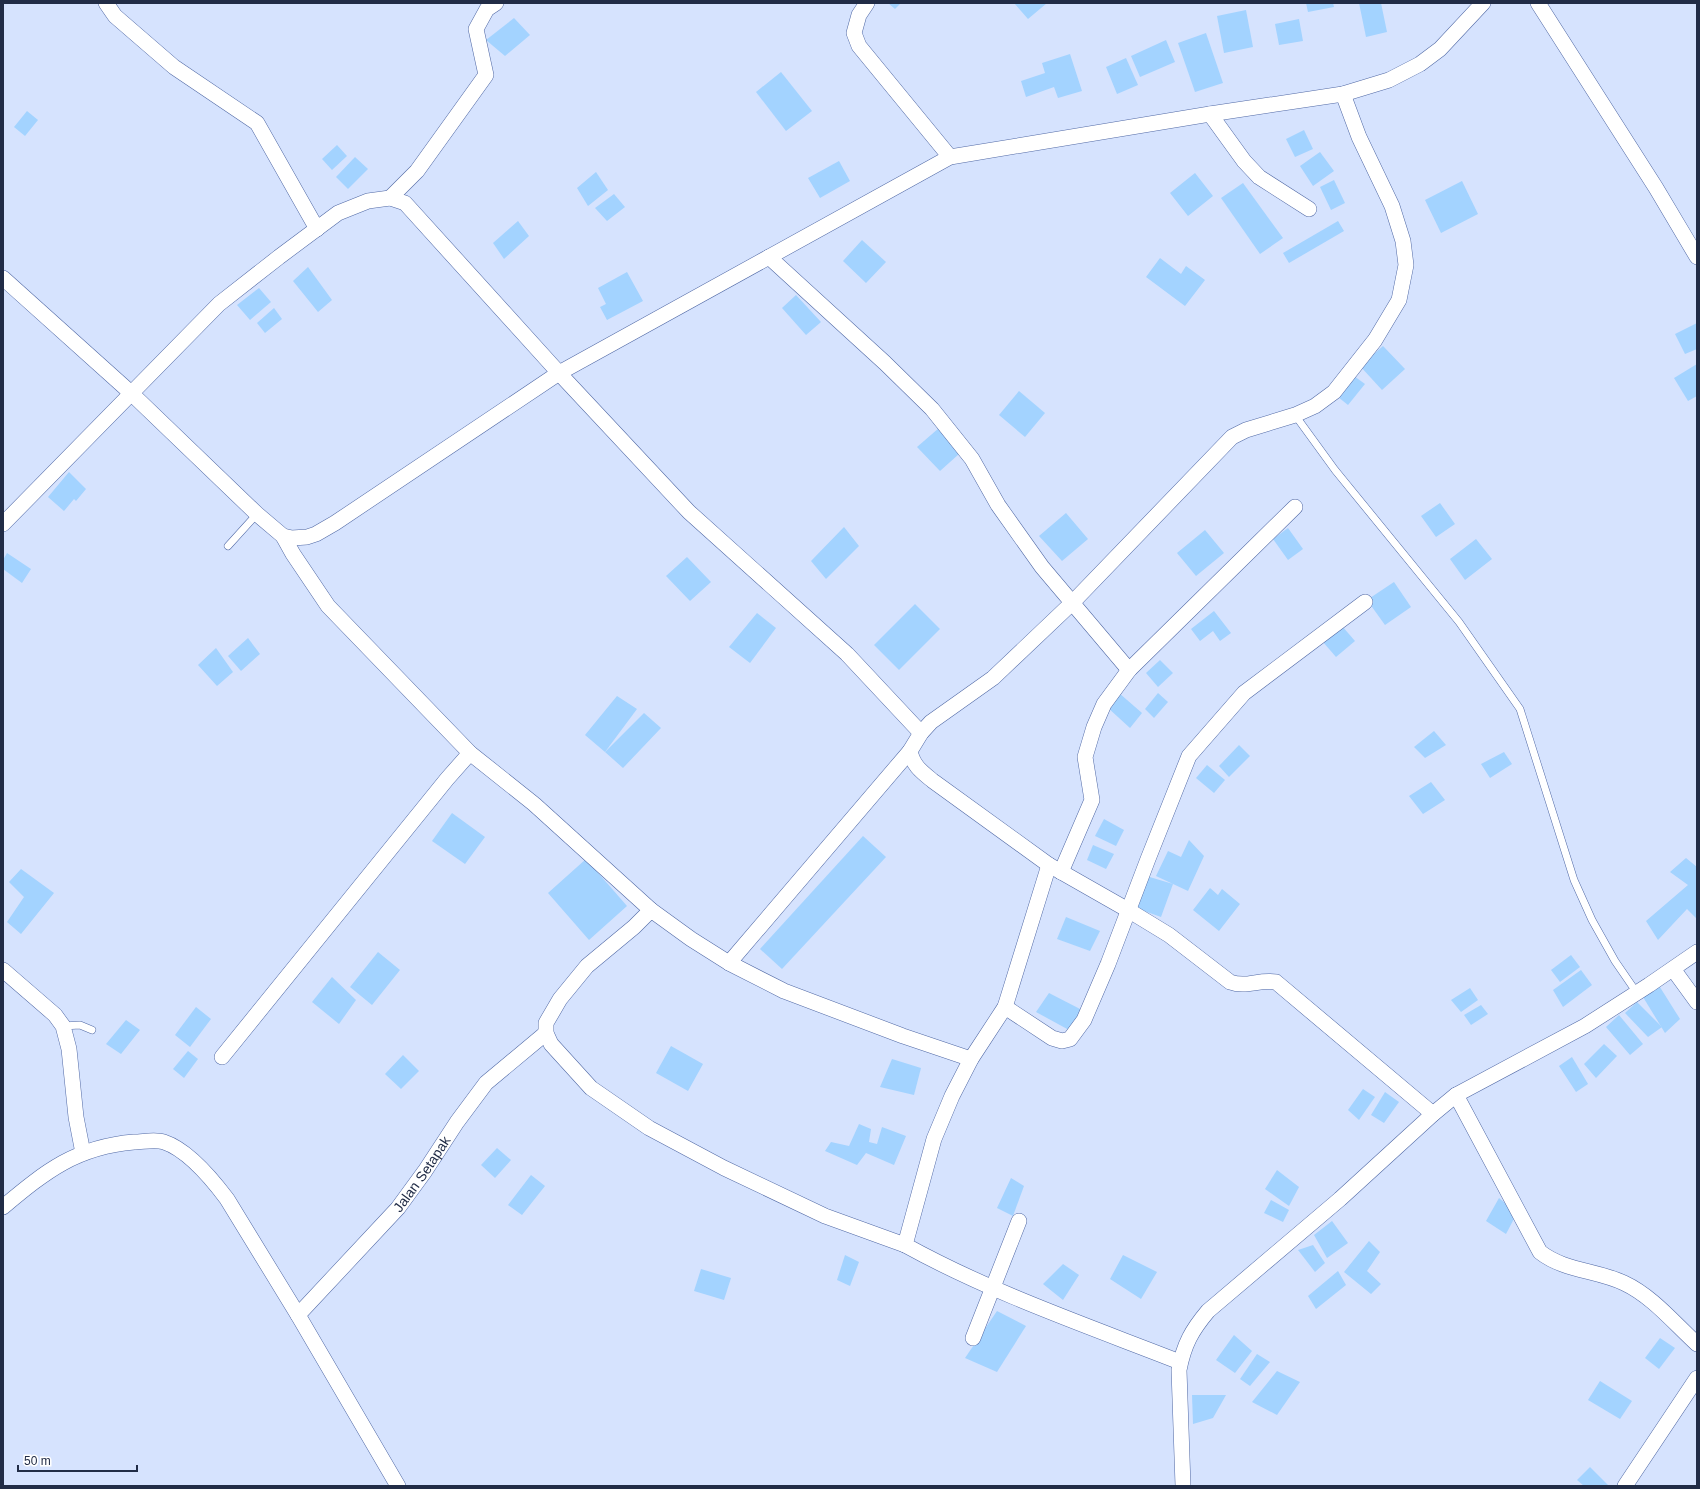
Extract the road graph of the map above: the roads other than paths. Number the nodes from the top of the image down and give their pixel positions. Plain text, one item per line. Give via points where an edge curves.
1 (106, 3) edge
2 (496, 3) edge
3 (867, 3) edge
4 (1483, 3) edge
5 (1538, 3) edge
6 (1343, 94) junction
7 (1210, 114) junction
8 (950, 157) junction
9 (390, 198) junction
10 (1309, 209) dead end
11 (317, 228) junction
12 (769, 257) junction
13 (1697, 257) edge
14 (3, 278) edge
15 (559, 373) junction
16 (131, 394) junction
17 (1295, 415) junction
18 (1295, 506) dead end
19 (257, 514) junction
20 (3, 524) edge
21 (283, 536) junction
22 (307, 537) junction
23 (228, 546) dead end
24 (293, 554) junction
25 (1365, 602) dead end
26 (1072, 603) junction
27 (1129, 670) junction
28 (921, 733) junction
29 (910, 751) junction
30 (470, 753) junction
31 (1055, 869) junction
32 (651, 910) junction
33 (1128, 910) junction
34 (1697, 952) edge
35 (729, 963) junction
36 (1673, 969) junction
37 (3, 970) edge
38 (1637, 993) junction
39 (1697, 1002) edge
40 (1005, 1007) junction
41 (63, 1026) junction
42 (92, 1030) dead end
43 (546, 1033) junction
44 (222, 1057) dead end
45 (971, 1059) junction
46 (1456, 1095) junction
47 (1433, 1114) junction
48 (83, 1153) junction
49 (3, 1207) edge
50 (1019, 1221) dead end
51 (905, 1245) junction
52 (994, 1288) junction
53 (298, 1315) junction
54 (973, 1338) dead end
55 (1697, 1344) edge
56 (1180, 1362) junction
57 (1697, 1378) edge
58 (398, 1486) edge
59 (1183, 1486) edge
60 (1626, 1486) edge

1 - 11 street via 115,16 174,67 257,123
2 - 9 street via 487,9 476,29 486,75 417,171
3 - 8 street via 859,16 854,33 859,46
4 - 6 street via 1440,49 1420,64 1389,80
5 - 13 street
6 - 7 street
6 - 17 street via 1356,129 1392,206 1403,241 1406,265 1400,300 1375,340 1334,392
7 - 8 street
7 - 10 street via 1244,161 1260,177
8 - 12 street
9 - 11 street via 368,202 338,213
9 - 15 street via 405,203
11 - 16 street via 219,304
12 - 15 street
12 - 26 street via 932,409 972,459 998,505 1042,568
14 - 16 street
15 - 22 street via 335,523
15 - 28 street via 689,512 847,654
16 - 19 street
16 - 20 street
17 - 26 street via 1232,437
17 - 38 lane via 1335,470 1459,622 1520,708 1574,880 1615,962
18 - 27 street
19 - 21 street
19 - 23 lane
21 - 22 street
21 - 24 street
22 - 24 street
24 - 30 street via 328,606
25 - 33 street via 1244,693 1189,756
26 - 27 street
26 - 28 street via 993,678 931,722
27 - 31 street via 1104,704 1094,727 1086,757 1092,800
28 - 29 street
29 - 31 street via 916,767 933,781
29 - 35 street
30 - 32 street via 534,804
30 - 44 street
31 - 33 street
31 - 40 street
32 - 35 street via 690,939
32 - 43 street via 587,966 560,999 546,1023
33 - 40 street via 1084,1020 1070,1039 1062,1041 1052,1038
33 - 47 street via 1169,935 1230,982 1238,985 1267,980 1276,982
34 - 36 street
35 - 45 street via 784,992
36 - 38 street
36 - 39 street
37 - 41 street via 55,1015
38 - 46 street via 1585,1026
40 - 45 street
41 - 42 lane via 80,1025
41 - 48 street via 69,1049 76,1117
43 - 51 street via 563,1060 590,1088 649,1128 724,1168 825,1216
43 - 53 street, Jalan Setapak via 486,1083 398,1208
45 - 51 street via 934,1139
46 - 47 street
46 - 55 street via 1540,1252 1559,1263 1624,1283 1651,1302
47 - 56 street via 1340,1199 1208,1310 1194,1328
48 - 49 street via 42,1175
48 - 53 street via 122,1143 147,1141 164,1142 186,1154 227,1199
50 - 52 street
51 - 52 street via 937,1263
52 - 54 street
52 - 56 street
53 - 58 street
56 - 59 street via 1178,1370
57 - 60 street

